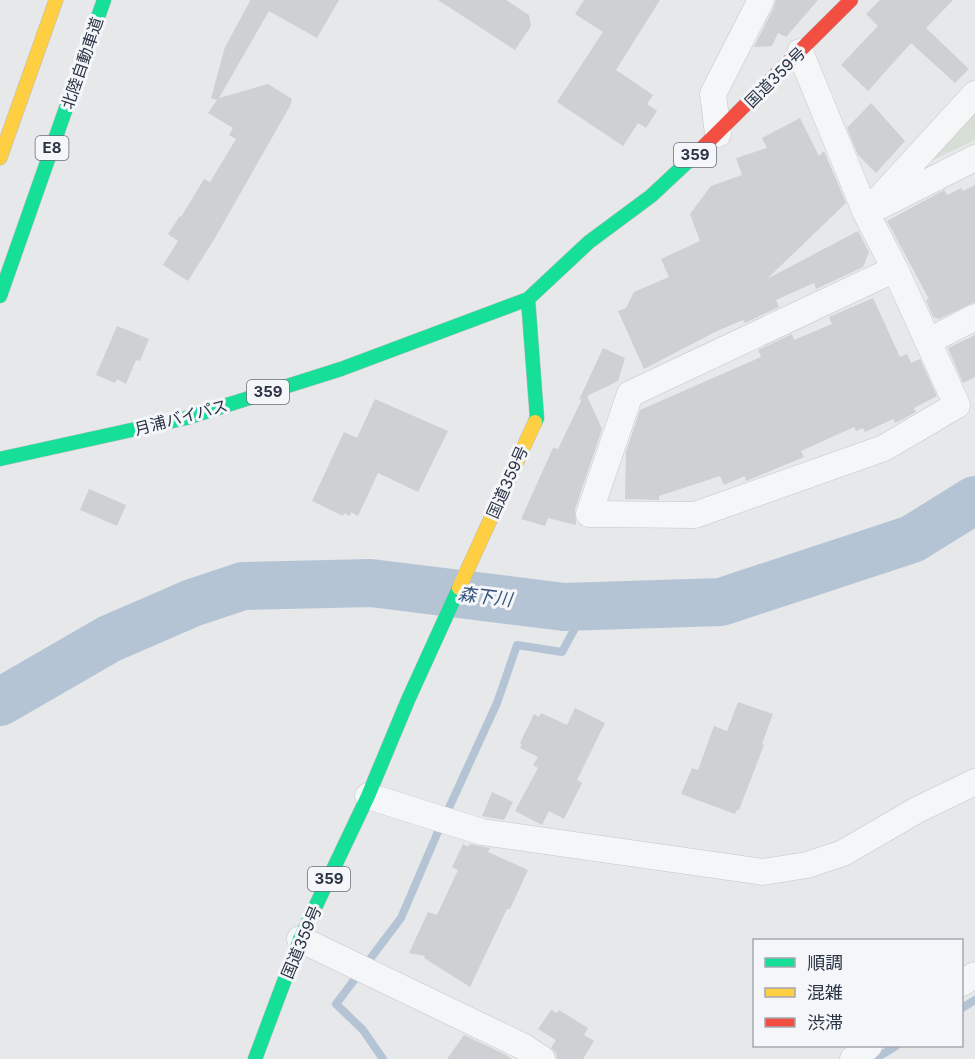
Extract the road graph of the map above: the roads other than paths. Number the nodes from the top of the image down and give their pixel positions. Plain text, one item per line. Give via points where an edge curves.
1 (56, 0) edge
2 (104, 0) edge
3 (761, 0) edge
4 (851, 0) edge
5 (800, 52) junction
6 (975, 94) edge
7 (718, 134) junction
8 (0, 158) edge
9 (975, 158) edge
10 (866, 213) junction
11 (895, 269) junction
12 (0, 296) edge
13 (528, 299) junction
14 (975, 317) edge
15 (929, 341) junction
16 (0, 459) edge
17 (975, 782) edge
18 (368, 796) junction
19 (300, 939) junction
20 (868, 1047) edge
21 (255, 1059) edge
22 (542, 1059) edge
23 (853, 1059) edge

1 - 8 highway
2 - 12 highway, 北陸自動車道 / E8
3 - 7 street via 713,94
4 - 5 highway, 国道359号 / 359
5 - 7 highway, 国道359号 / 359
5 - 10 street
6 - 10 street
7 - 13 highway, 国道359号 / 359 via 651,196 589,242
9 - 10 street
10 - 11 street
11 - 15 street
11 - 15 street via 630,394 589,514 695,515 884,448 957,405
13 - 16 highway, 月浦バイパス / 359 via 341,369 186,418
13 - 18 highway, 国道359号 / 359 via 537,418
14 - 15 street
17 - 18 street via 843,853 807,865 763,872 482,832
18 - 19 highway, 国道359号 / 359
19 - 21 highway, 国道359号 / 359
19 - 22 street
20 - 23 street

